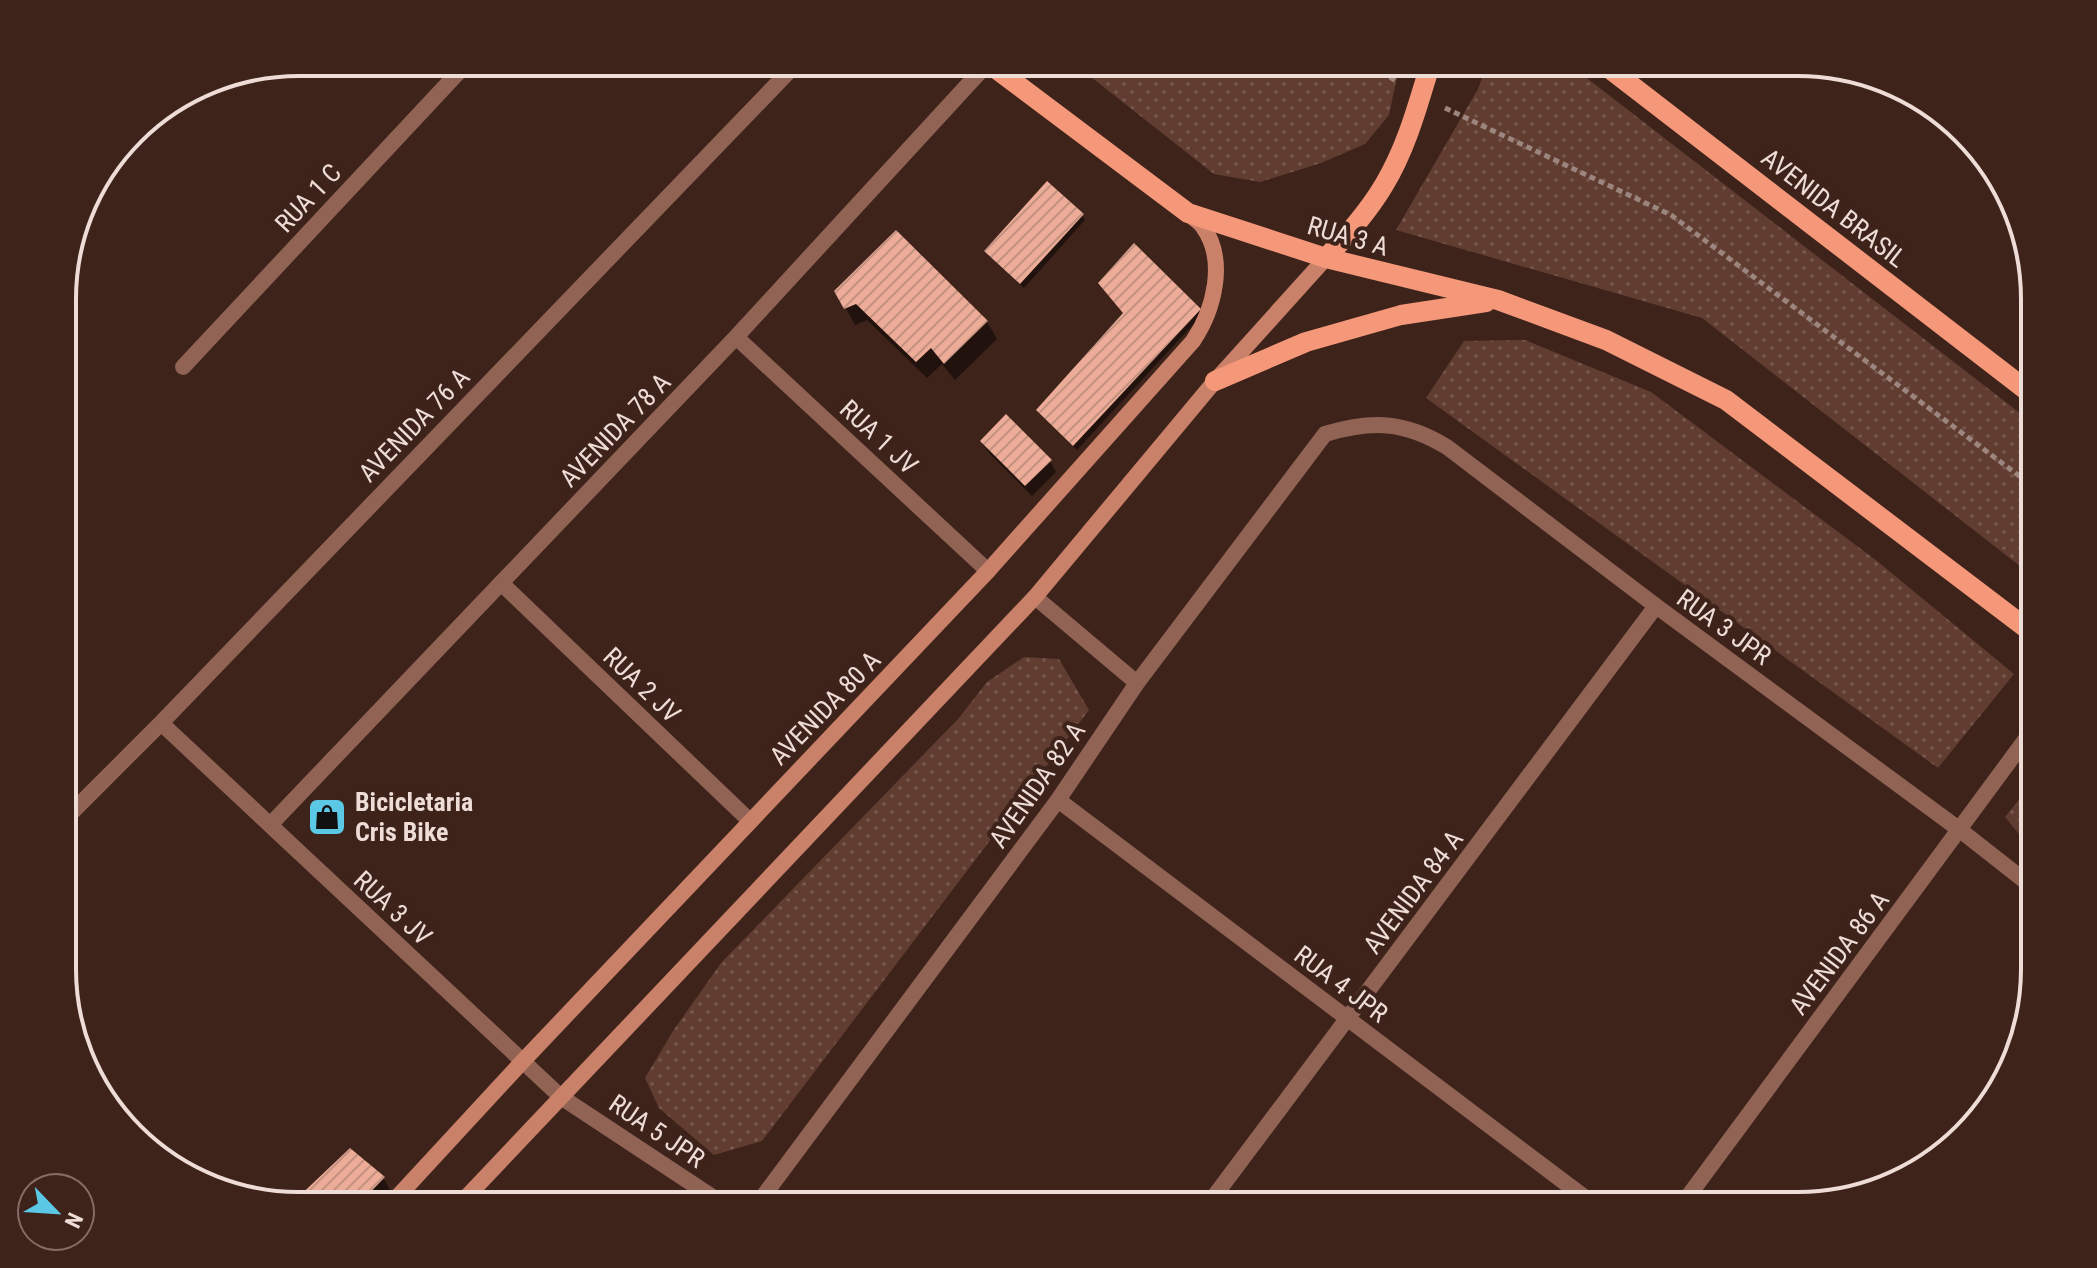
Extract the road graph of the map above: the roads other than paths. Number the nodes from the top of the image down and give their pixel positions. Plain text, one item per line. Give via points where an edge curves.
1 (455, 76) edge
2 (785, 76) edge
3 (975, 76) edge
4 (1007, 76) edge
5 (1427, 76) edge
6 (1619, 76) edge
7 (1188, 213) junction
8 (1326, 258) junction
9 (1498, 300) junction
10 (736, 337) junction
11 (183, 367) dead end
12 (1215, 381) junction
13 (2021, 386) edge
14 (1376, 424) joint
15 (988, 571) junction
16 (501, 583) junction
17 (1035, 597) junction
18 (1656, 606) junction
19 (2021, 624) edge
20 (1137, 683) junction
21 (161, 723) junction
22 (2021, 746) edge
23 (1058, 800) junction
24 (76, 808) edge
25 (750, 821) junction
26 (270, 825) junction
27 (1960, 830) junction
28 (2021, 878) edge
29 (1348, 1019) junction
30 (522, 1062) junction
31 (561, 1097) junction
32 (402, 1192) edge
33 (471, 1192) edge
34 (705, 1192) edge
35 (766, 1192) edge
36 (1218, 1192) edge
37 (1577, 1192) edge
38 (1691, 1192) edge

1 - 11 street, RUA 1 C
2 - 21 street, AVENIDA 76 A
3 - 10 street, AVENIDA 78 A
4 - 7 main road, RUA 3 A
5 - 8 main road via 1406,141 1385,184
6 - 13 main road, AVENIDA BRASIL
7 - 8 main road, RUA 3 A
7 - 15 main road, AVENIDA 80 A via 1203,227 1214,260 1214,294 1203,326
8 - 9 main road, RUA 3 A
8 - 12 main road
9 - 12 main road via 1401,315 1306,342
9 - 19 main road, RUA 3 A via 1606,340 1726,400
10 - 15 street, RUA 1 JV
10 - 16 street, AVENIDA 78 A
12 - 17 main road
14 - 18 street, RUA 3 JPR via 1413,430 1447,447
14 - 20 street, AVENIDA 82 A via 1325,434
15 - 25 main road, AVENIDA 80 A
16 - 25 street, RUA 2 JV
16 - 26 street, AVENIDA 78 A
17 - 20 street
17 - 31 main road
18 - 27 street, RUA 3 JPR
18 - 29 street, AVENIDA 84 A
20 - 23 street, AVENIDA 82 A
21 - 24 street, AVENIDA 76 A
21 - 26 street, RUA 3 JV
22 - 27 street, AVENIDA 86 A
23 - 29 street, RUA 4 JPR
23 - 35 street, AVENIDA 82 A
25 - 30 main road, AVENIDA 80 A
26 - 30 street, RUA 3 JV
27 - 28 street, RUA 3 JPR
27 - 38 street, AVENIDA 86 A
29 - 36 street, AVENIDA 84 A
29 - 37 street, RUA 4 JPR
30 - 31 street, RUA 3 JV
30 - 32 main road, AVENIDA 80 A
31 - 33 main road
31 - 34 street, RUA 5 JPR

